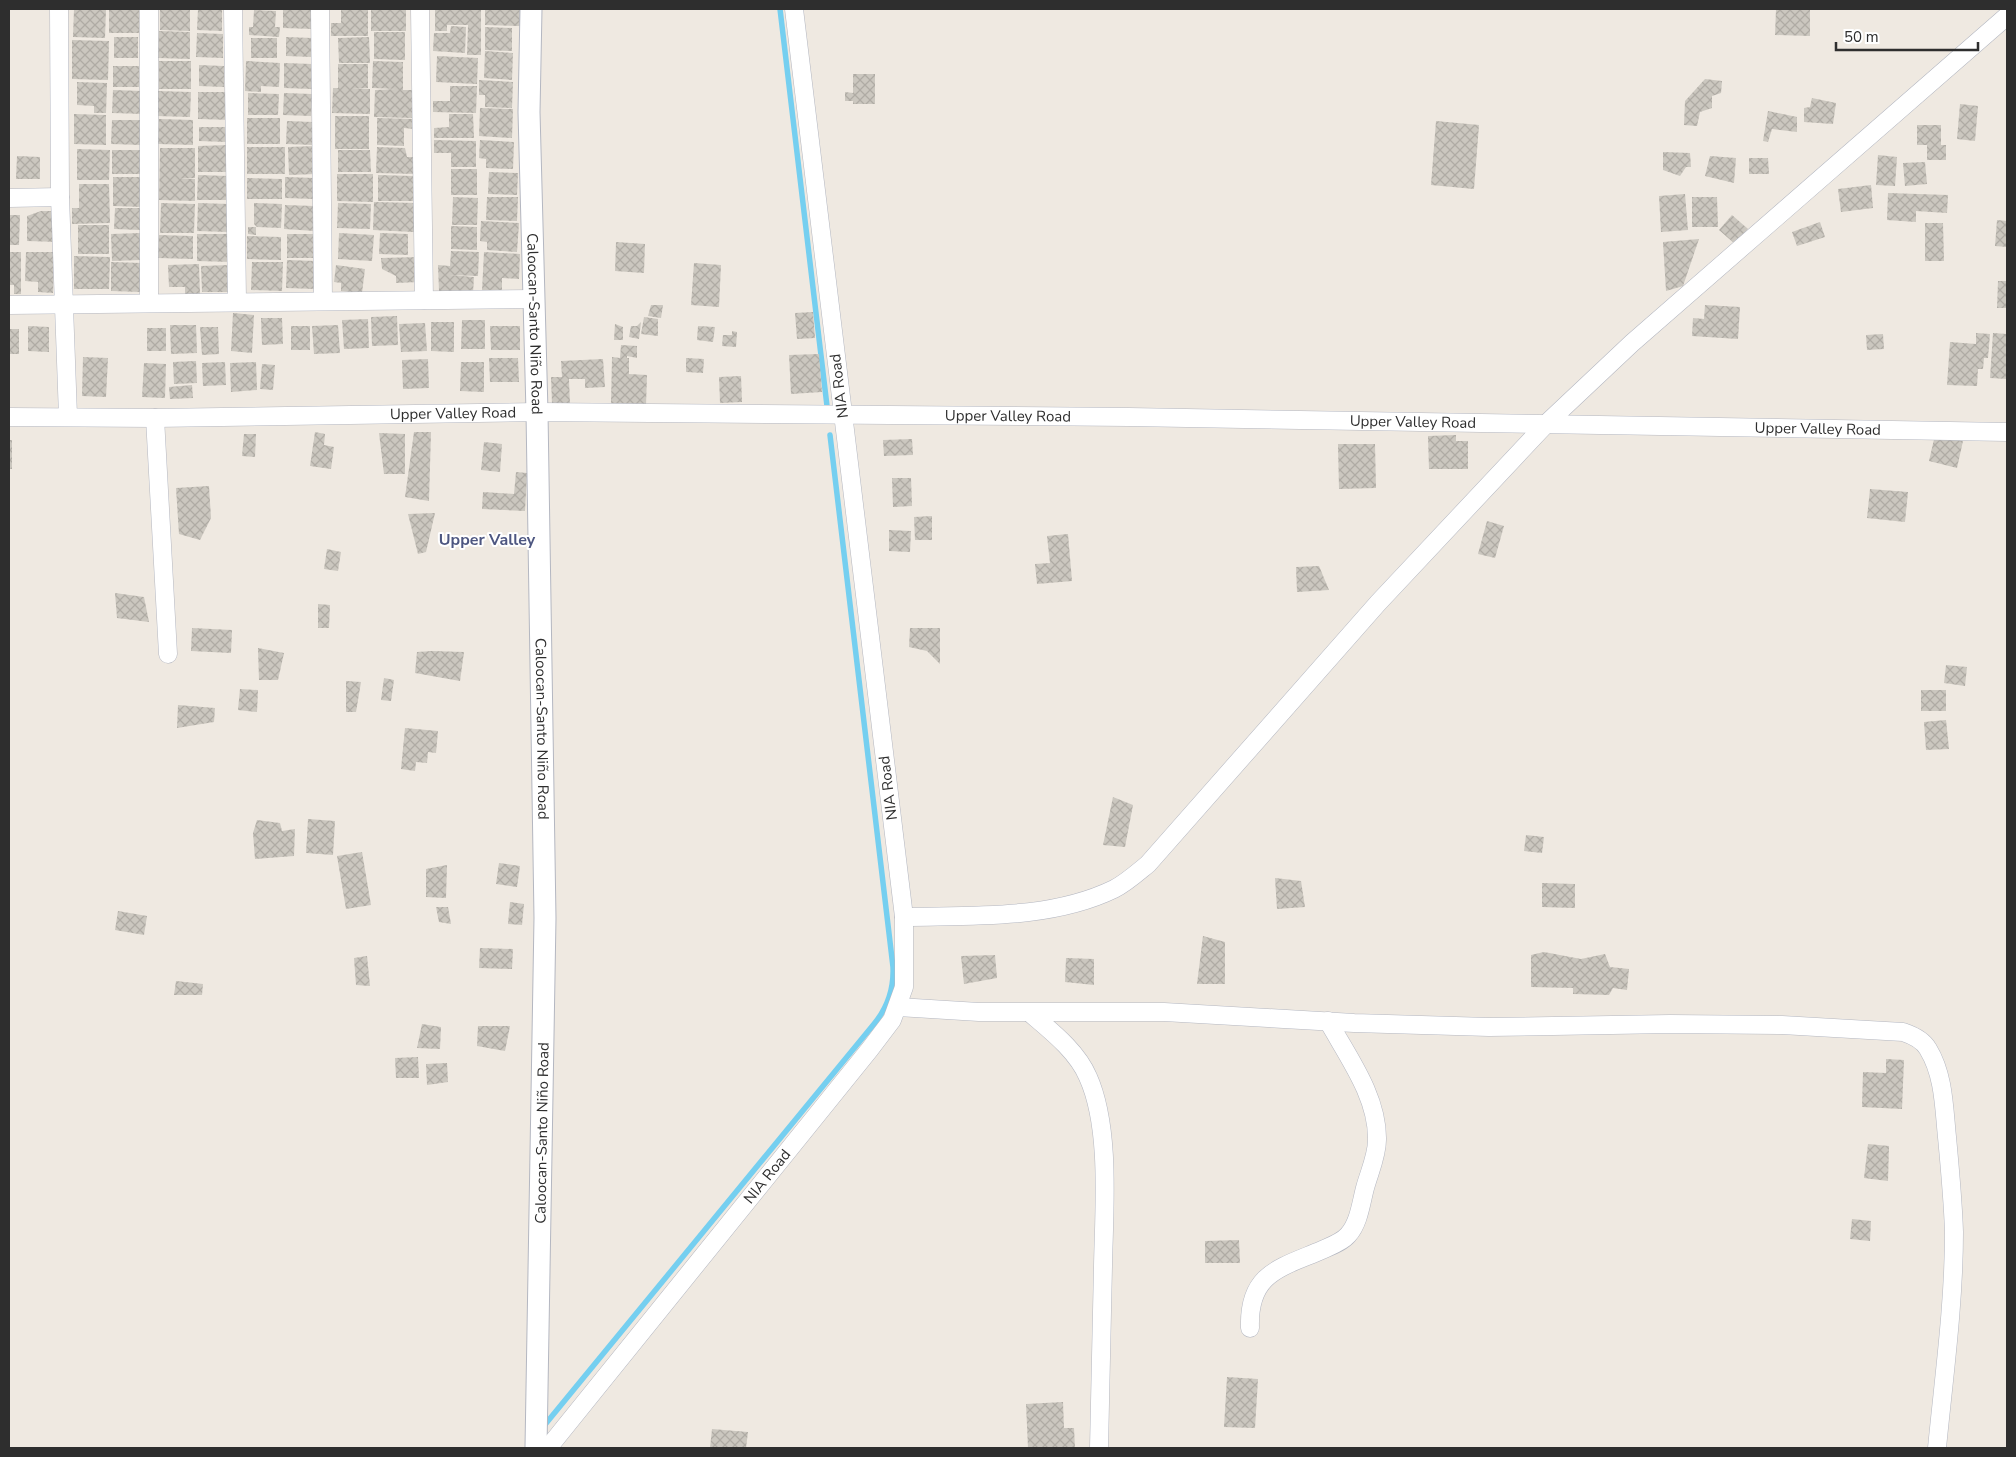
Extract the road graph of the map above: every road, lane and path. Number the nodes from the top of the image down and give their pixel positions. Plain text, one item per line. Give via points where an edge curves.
1 (59, 9) edge
2 (149, 9) edge
3 (233, 9) edge
4 (320, 9) edge
5 (420, 9) edge
6 (531, 9) edge
7 (794, 9) edge
8 (2007, 16) edge
9 (60, 197) junction
10 (9, 198) edge
11 (533, 299) junction
12 (323, 300) junction
13 (424, 300) junction
14 (237, 301) junction
15 (149, 303) junction
16 (9, 305) edge
17 (64, 305) junction
18 (537, 412) junction
19 (68, 416) junction
20 (843, 416) junction
21 (9, 417) edge
22 (155, 418) junction
23 (1546, 424) junction
24 (2007, 432) edge
25 (168, 654) dead end
26 (904, 917) junction
27 (898, 1007) junction
28 (1030, 1013) junction
29 (1328, 1022) junction
30 (1250, 1328) dead end
31 (536, 1448) edge
32 (548, 1448) edge
33 (1099, 1448) edge
34 (1937, 1448) edge

1 - 9 street
2 - 15 street
3 - 14 street
4 - 12 street
5 - 13 street
6 - 11 street, Caloocan-Santo Niño Road via 529,112
7 - 20 street, NIA Road
8 - 23 street via 1632,343
9 - 10 street
9 - 17 street
11 - 13 street
11 - 18 street, Caloocan-Santo Niño Road
12 - 13 street
12 - 14 street
14 - 15 street
15 - 17 street
16 - 17 street
17 - 19 street
18 - 20 street, Upper Valley Road
18 - 22 street, Upper Valley Road
18 - 31 street, Caloocan-Santo Niño Road via 545,918
19 - 21 street, Upper Valley Road
19 - 22 street, Upper Valley Road
20 - 23 street, Upper Valley Road
20 - 26 street, NIA Road
22 - 25 street
23 - 24 street, Upper Valley Road
23 - 26 street via 1378,603 1134,876 1091,898 1049,909
26 - 27 street, NIA Road via 904,987
27 - 28 street
27 - 32 street, NIA Road via 870,1049
28 - 29 street via 1164,1012
28 - 33 street via 1074,1054 1088,1076 1098,1108 1104,1164
29 - 30 street via 1370,1101 1377,1141 1374,1156 1354,1227 1338,1243 1276,1270 1263,1281 1249,1309
29 - 34 street via 1489,1027 1782,1025 1904,1032 1916,1037 1927,1047 1937,1068 1943,1096 1954,1232 1951,1309

